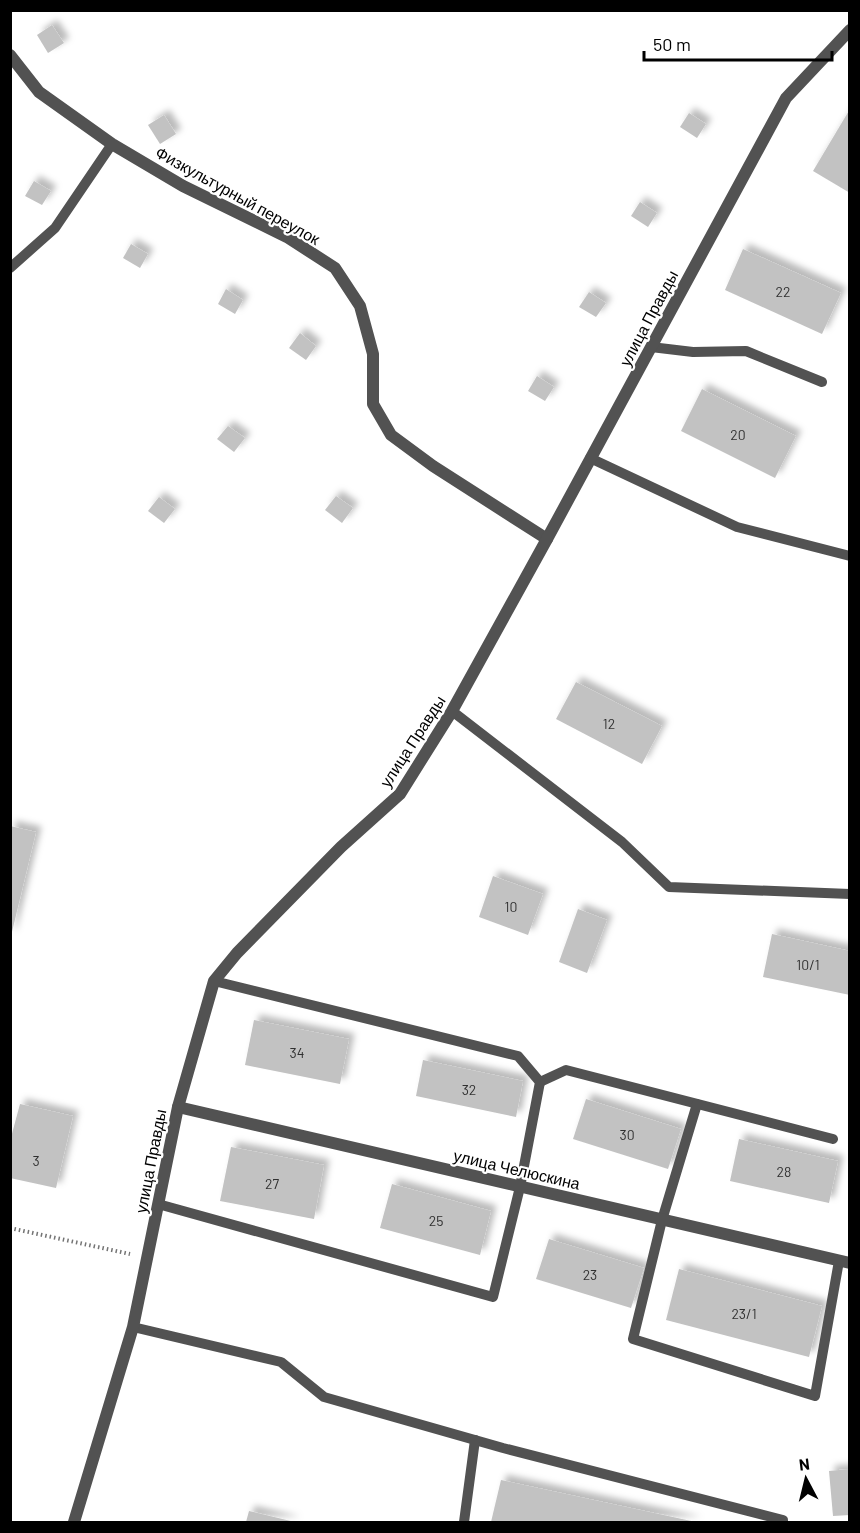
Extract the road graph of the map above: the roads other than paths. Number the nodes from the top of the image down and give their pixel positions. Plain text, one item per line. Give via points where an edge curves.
1 (849, 30) edge
2 (10, 55) edge
3 (112, 144) junction
4 (10, 268) edge
5 (651, 347) junction
6 (822, 382) dead end
7 (590, 459) junction
8 (547, 539) junction
9 (849, 556) edge
10 (452, 711) junction
11 (849, 894) edge
12 (214, 981) junction
13 (540, 1082) junction
14 (697, 1104) junction
15 (178, 1107) junction
16 (833, 1139) dead end
17 (520, 1186) junction
18 (158, 1204) junction
19 (662, 1220) junction
20 (844, 1262) edge
21 (134, 1326) junction
22 (475, 1440) junction
23 (74, 1522) edge
24 (464, 1522) edge
25 (783, 1522) edge

1 - 5 street, улица Правды via 786,98
2 - 3 street, Физкультурный переулок via 39,92
3 - 4 lane via 55,228
3 - 8 street, Физкультурный переулок via 183,186 287,237 334,268 360,306 373,354 373,404 392,435
5 - 6 lane via 693,352 746,351
5 - 7 street, улица Правды
7 - 8 street, улица Правды
7 - 9 lane via 737,527
8 - 10 street, улица Правды
10 - 11 lane via 622,842 669,887
10 - 12 street, улица Правды via 400,794 341,847
12 - 13 lane via 518,1056
12 - 15 street, улица Правды
13 - 14 lane via 566,1070
13 - 17 lane
14 - 16 lane
14 - 19 lane
15 - 17 street, улица Челюскина
15 - 18 street, улица Правды
17 - 18 lane via 493,1297
17 - 19 street, улица Челюскина
18 - 21 street, улица Правды
19 - 20 street, улица Челюскина
19 - 20 lane via 633,1339 815,1396
21 - 22 lane via 281,1362 324,1397
21 - 23 street, улица Правды
22 - 24 lane
22 - 25 lane

